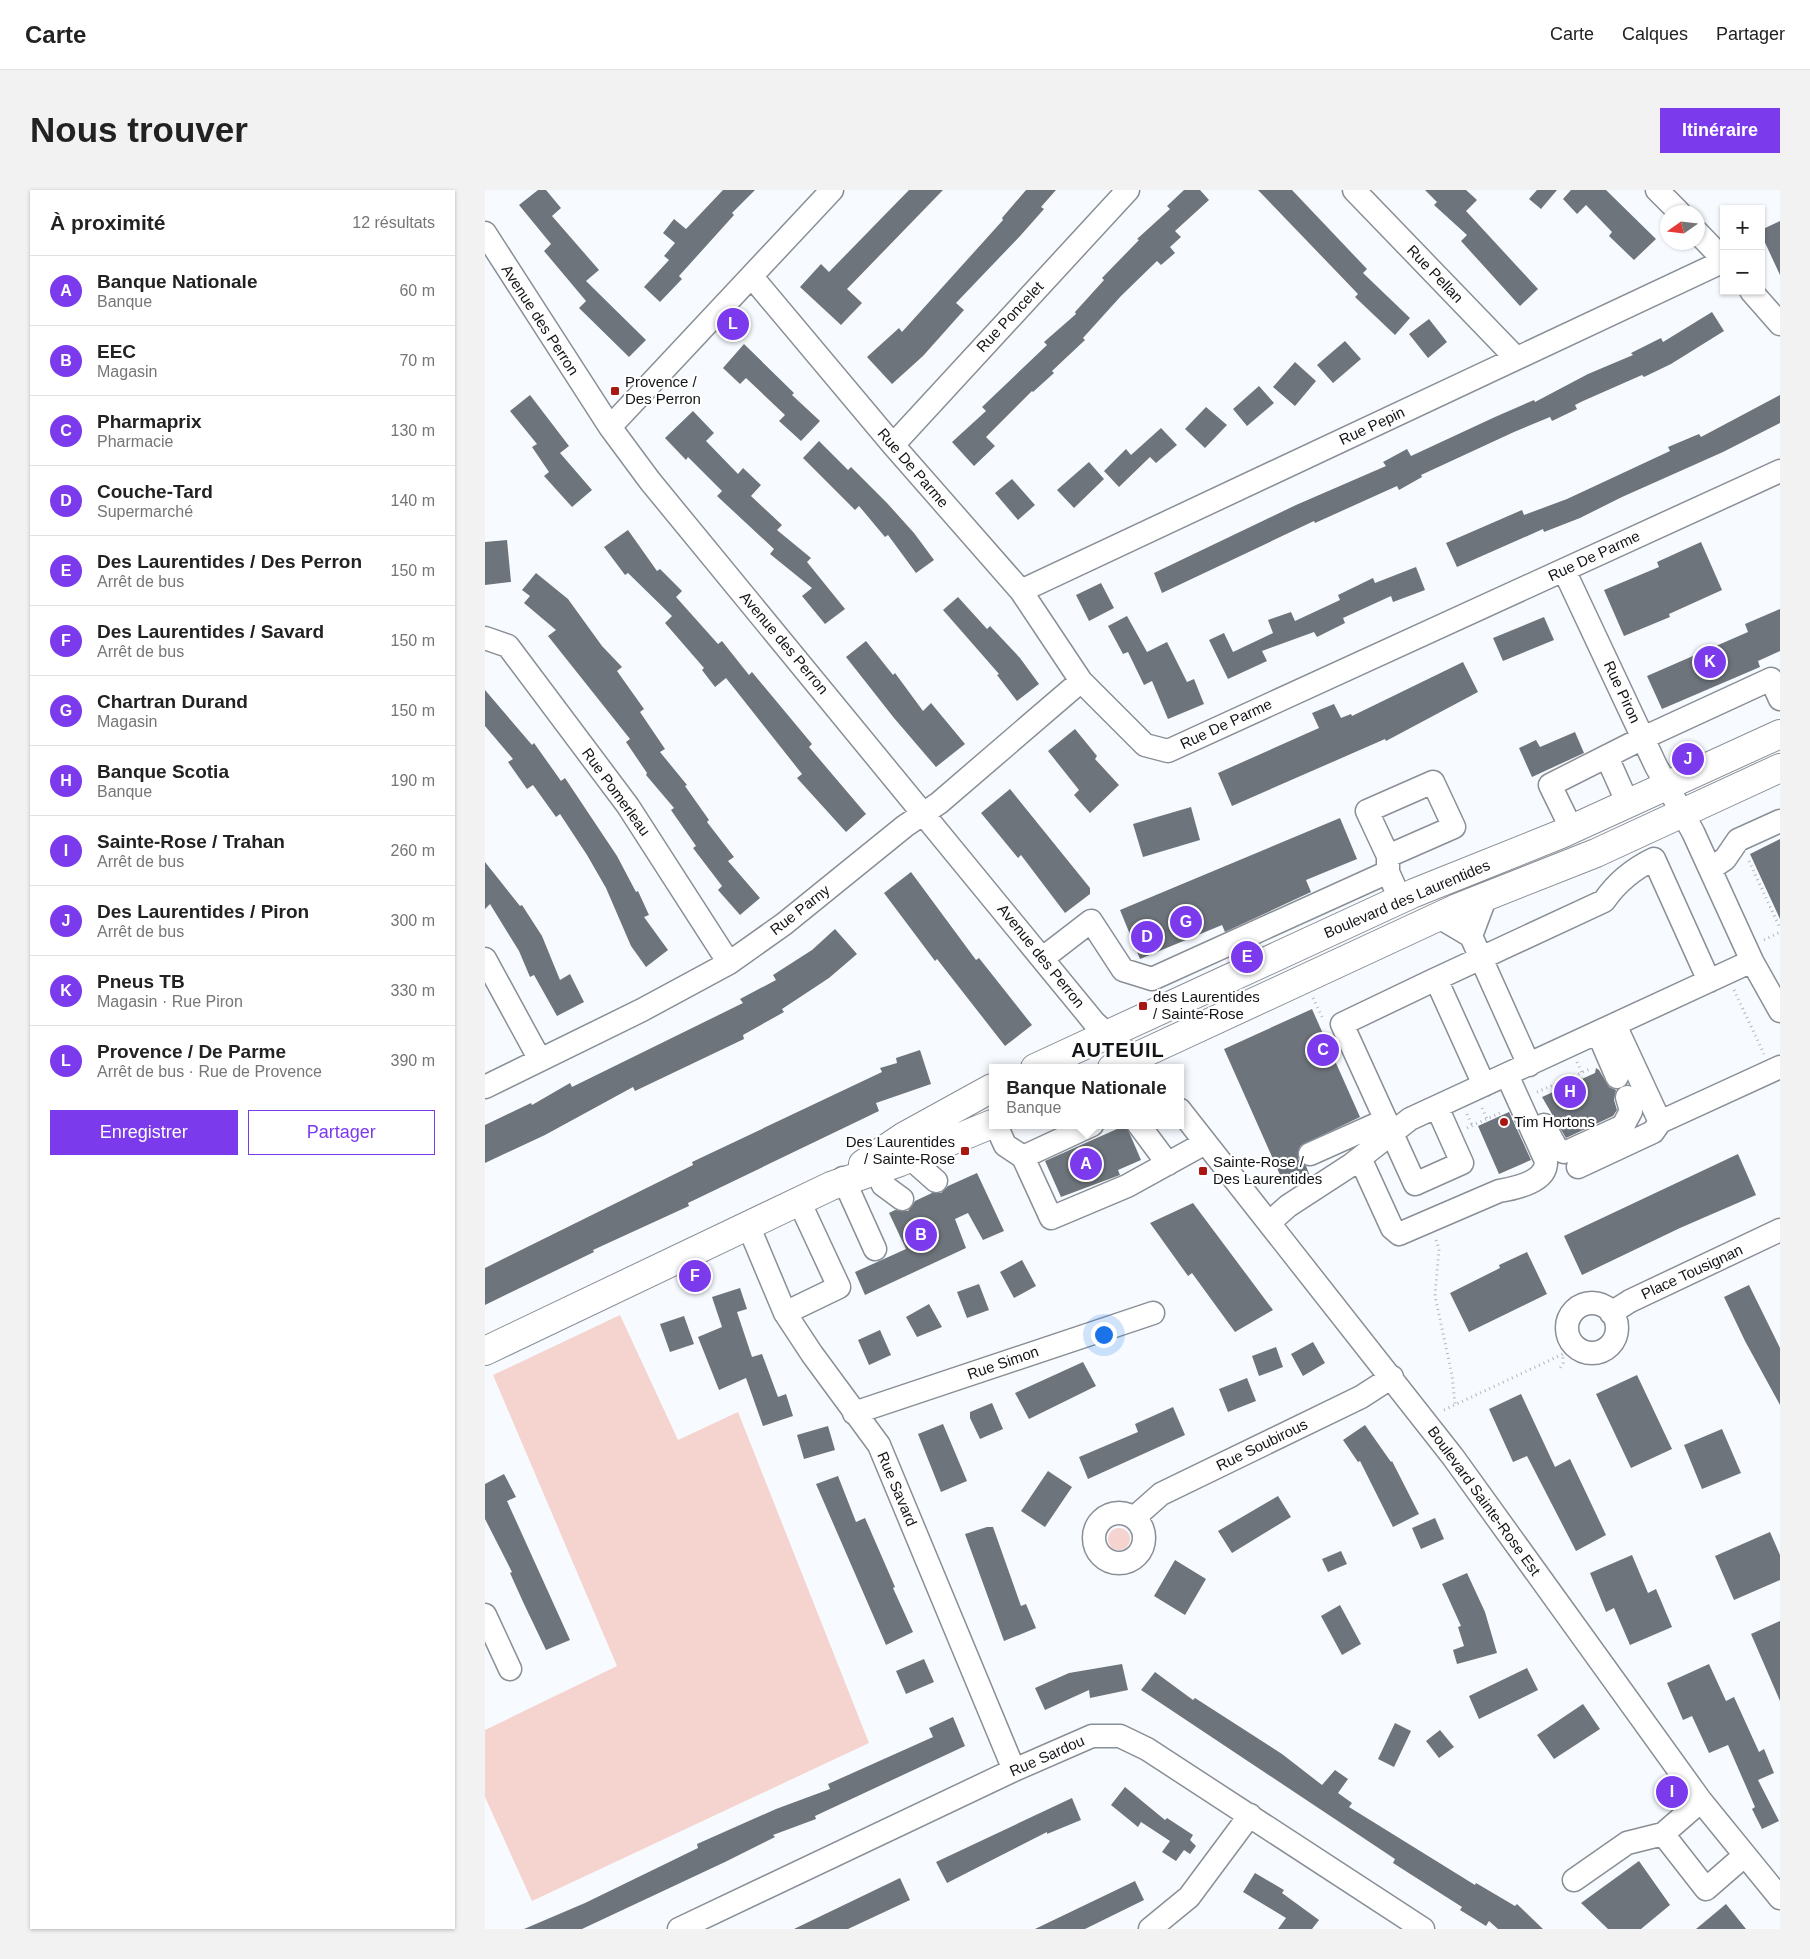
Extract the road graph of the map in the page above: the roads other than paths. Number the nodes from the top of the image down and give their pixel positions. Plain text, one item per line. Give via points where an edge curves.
1 (832, 190) edge
2 (1128, 190) edge
3 (1354, 190) edge
4 (1657, 190) edge
5 (1672, 205) edge
6 (485, 233) edge
7 (1705, 240) edge
8 (1720, 256) edge
9 (1720, 262) edge
10 (753, 277) junction
11 (1755, 295) edge
12 (1780, 324) edge
13 (1516, 358) junction
14 (610, 428) junction
15 (893, 445) junction
16 (1780, 471) edge
17 (1565, 570) junction
18 (1021, 591) junction
19 (485, 638) edge
20 (1081, 681) junction
21 (1780, 699) edge
22 (1780, 734) edge
23 (1643, 738) junction
24 (1607, 757) junction
25 (1780, 768) edge
26 (1667, 786) junction
27 (1628, 804) junction
28 (924, 813) junction
29 (1681, 814) junction
30 (1780, 821) edge
31 (1572, 830) junction
32 (1710, 869) junction
33 (1486, 896) junction
34 (1400, 899) junction
35 (1439, 917) junction
36 (1471, 936) junction
37 (1218, 950) junction
38 (1760, 955) junction
39 (1043, 958) junction
40 (1481, 958) junction
41 (485, 959) edge
42 (729, 963) junction
43 (1231, 977) junction
44 (1718, 977) junction
45 (1437, 979) junction
46 (1780, 1011) edge
47 (1607, 1029) junction
48 (1108, 1035) junction
49 (540, 1060) junction
50 (1044, 1064) edge
51 (1129, 1064) edge
52 (1132, 1064) edge
53 (1776, 1069) edge
54 (1522, 1073) junction
55 (1617, 1076) dead end
56 (1484, 1085) junction
57 (485, 1087) edge
58 (989, 1090) edge
59 (1627, 1097) dead end
60 (1437, 1107) junction
61 (1184, 1115) edge
62 (1660, 1122) junction
63 (989, 1125) edge
64 (1389, 1126) junction
65 (998, 1129) edge
66 (1083, 1129) edge
67 (1142, 1129) edge
68 (1205, 1143) junction
69 (907, 1148) junction
70 (1310, 1154) dead end
71 (1023, 1157) junction
72 (1360, 1158) junction
73 (874, 1164) junction
74 (1168, 1164) junction
75 (1578, 1167) dead end
76 (839, 1181) junction
77 (936, 1181) dead end
78 (902, 1199) dead end
79 (799, 1201) junction
80 (1269, 1223) junction
81 (748, 1225) junction
82 (1778, 1237) edge
83 (875, 1249) dead end
84 (785, 1313) junction
85 (1153, 1313) dead end
86 (1611, 1313) dead end
87 (485, 1351) edge
88 (1391, 1377) junction
89 (854, 1413) junction
90 (1135, 1517) dead end
91 (485, 1615) edge
92 (510, 1670) dead end
93 (1014, 1770) junction
94 (1701, 1801) junction
95 (1250, 1815) junction
96 (1663, 1834) junction
97 (1744, 1856) junction
98 (1573, 1880) dead end
99 (1778, 1892) edge
100 (679, 1929) edge
101 (1150, 1929) edge
102 (1423, 1929) edge

1 - 10 street
2 - 15 street, Rue Poncelet
3 - 13 street, Rue Pellan
4 - 5 street
6 - 14 street, Avenue des Perron
7 - 8 street
9 - 13 street, Rue Pepin
10 - 14 street
10 - 15 street, Rue De Parme
11 - 12 street
13 - 18 street, Rue Pepin
14 - 28 street, Avenue des Perron
15 - 18 street, Rue De Parme
16 - 17 street, Rue De Parme
17 - 20 street, Rue De Parme via 1168,751 1145,745
17 - 23 street, Rue Piron
18 - 20 street, Rue De Parme
19 - 42 street, Rue Pomerleau via 508,646 622,798
20 - 28 street, Rue Parny
21 - 23 street via 1771,679
22 - 26 main road, Boulevard des Laurentides
23 - 24 street
23 - 26 street, Rue Piron
24 - 27 street
24 - 31 street via 1550,785
25 - 29 main road, Boulevard des Laurentides
26 - 27 main road, Boulevard des Laurentides
26 - 29 street, Rue Piron
27 - 31 main road, Boulevard des Laurentides
28 - 39 street, Avenue des Perron
28 - 42 street, Rue Parny via 784,924
29 - 32 street, Rue Piron
29 - 33 main road, Boulevard des Laurentides via 1569,864
30 - 32 street via 1738,840 1725,859
31 - 34 main road, Boulevard des Laurentides
32 - 38 street, Rue Piron
33 - 35 main road, Boulevard des Laurentides
33 - 36 street
34 - 37 street via 1388,864
34 - 43 main road, Boulevard des Laurentides
35 - 36 street
35 - 52 main road, Boulevard des Laurentides
36 - 40 street
37 - 39 street via 1152,979 1123,970 1091,921
37 - 43 street
38 - 44 street
38 - 46 street, Rue Piron
39 - 48 street, Avenue des Perron
40 - 44 street via 1605,901 1633,870 1654,859
40 - 45 street
40 - 54 street
41 - 49 street
42 - 49 street, Rue Parny
43 - 48 main road, Boulevard des Laurentides
44 - 47 street
45 - 56 street
45 - 64 street via 1342,1024
47 - 54 street
47 - 55 street
47 - 62 street
48 - 50 main road, Boulevard des Laurentides
48 - 51 street
49 - 57 street, Rue Parny
53 - 62 street
54 - 56 street
54 - 59 street via 1552,1143 1560,1151 1571,1150 1623,1126 1631,1111
54 - 72 street via 1546,1161 1546,1169 1537,1178 1514,1188 1499,1190 1402,1234 1394,1231
56 - 60 street
58 - 69 main road
60 - 64 street
60 - 64 street via 1462,1163 1415,1184
61 - 68 street, Boulevard Sainte-Rose Est
62 - 75 street via 1653,1132
63 - 69 main road
64 - 70 street
64 - 72 street
65 - 71 street via 1005,1145
66 - 71 street
67 - 74 street
68 - 74 street
68 - 80 street, Boulevard Sainte-Rose Est
69 - 73 main road
69 - 77 street
71 - 74 street via 1051,1218 1127,1186
72 - 80 street via 1288,1206
73 - 76 main road
73 - 78 street via 883,1185
76 - 79 main road
76 - 83 street
79 - 81 main road
79 - 84 street via 839,1287
80 - 88 street, Boulevard Sainte-Rose Est
81 - 84 street, Rue Savard
81 - 87 main road
82 - 86 street, Place Tousignan via 1637,1297
84 - 89 street, Rue Savard
85 - 89 street, Rue Simon
88 - 90 street, Rue Soubirous via 1350,1402 1161,1494
88 - 94 street, Boulevard Sainte-Rose Est via 1486,1501
89 - 93 street, Rue Savard via 879,1445
91 - 92 street
93 - 95 street, Rue Sardou via 1092,1736 1120,1736 1147,1749
93 - 100 street, Rue Sardou
94 - 96 street
94 - 97 street, Boulevard Sainte-Rose Est
95 - 101 street via 1189,1897
95 - 102 street, Rue Sardou
96 - 97 street via 1706,1889
96 - 98 street via 1627,1843
97 - 99 street, Boulevard Sainte-Rose Est

